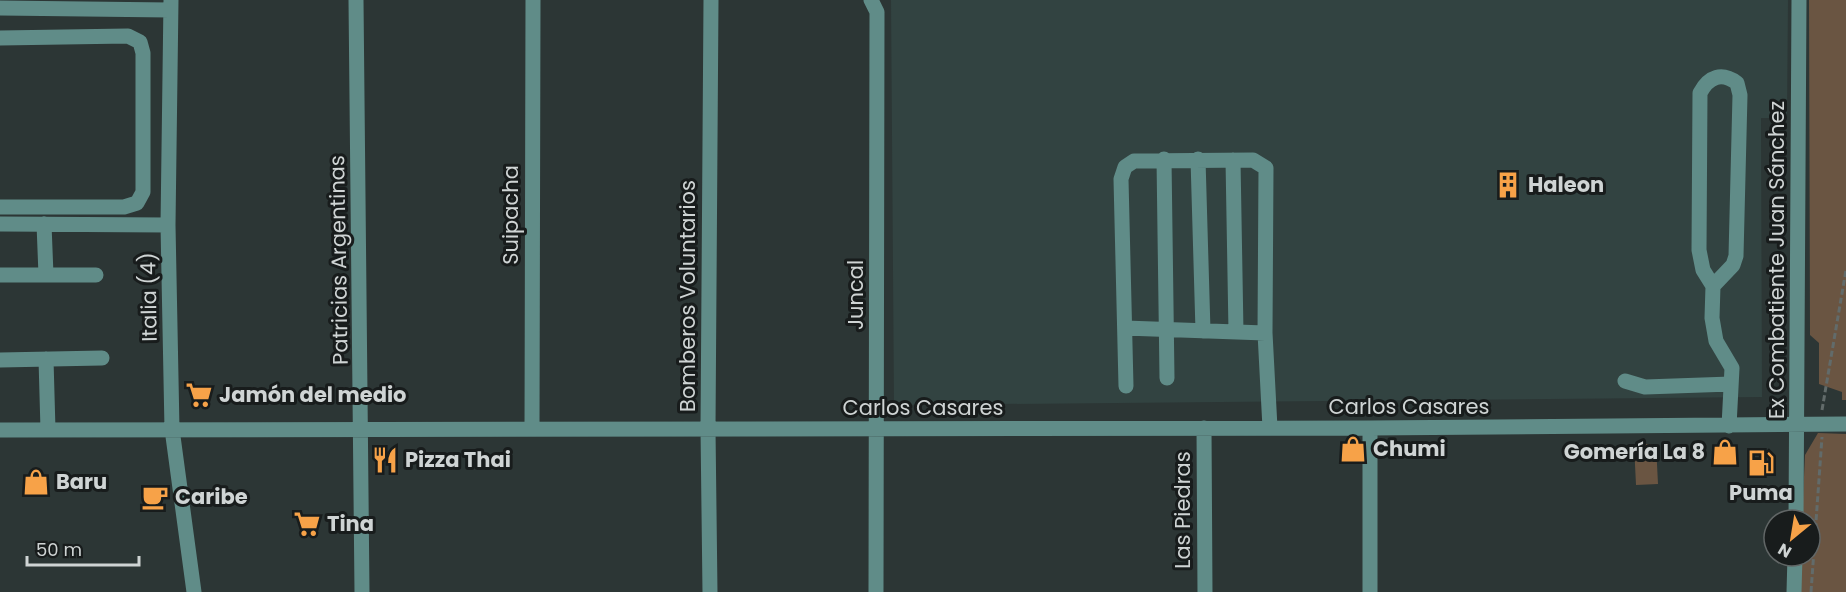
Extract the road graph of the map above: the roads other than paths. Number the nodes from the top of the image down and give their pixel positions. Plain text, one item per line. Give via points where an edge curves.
1 (356, 0) edge
2 (533, 0) edge
3 (711, 0) edge
4 (871, 0) edge
5 (1799, 0) edge
6 (171, 5) edge
7 (0, 8) edge
8 (0, 38) edge
9 (1164, 159) junction
10 (1198, 159) junction
11 (1233, 160) junction
12 (0, 207) edge
13 (0, 224) edge
14 (44, 224) junction
15 (168, 225) junction
16 (0, 275) edge
17 (46, 275) junction
18 (96, 276) dead end
19 (1713, 286) junction
20 (1125, 328) junction
21 (1165, 330) junction
22 (1203, 331) junction
23 (1236, 332) junction
24 (1265, 333) junction
25 (102, 358) dead end
26 (46, 359) junction
27 (0, 360) edge
28 (1167, 378) dead end
29 (1625, 381) dead end
30 (1731, 384) junction
31 (1126, 386) dead end
32 (1846, 424) edge
33 (1797, 425) junction
34 (1729, 426) junction
35 (1204, 428) junction
36 (1270, 428) junction
37 (1370, 428) junction
38 (172, 429) junction
39 (532, 429) junction
40 (708, 429) junction
41 (876, 429) junction
42 (0, 430) edge
43 (48, 430) junction
44 (362, 430) junction
45 (1796, 508) edge
46 (1795, 568) edge
47 (194, 592) edge
48 (362, 592) edge
49 (710, 592) edge
50 (876, 592) edge
51 (1205, 592) edge
52 (1370, 592) edge
53 (1794, 592) edge

1 - 44 street, Patricias Argentinas
2 - 39 street, Suipacha
3 - 40 street, Bomberos Voluntarios
4 - 41 street, Juncal via 877,12
5 - 33 street, Ex Combatiente Juan Sánchez
6 - 7 street
6 - 15 street, Italia (4)
8 - 12 street via 128,36 140,42 143,192 137,203 124,207
9 - 10 street
9 - 20 street via 1134,161 1125,167 1121,179
9 - 21 street
10 - 11 street
10 - 22 street
11 - 23 street
11 - 24 street via 1253,160 1266,168
13 - 14 street
14 - 15 street
14 - 17 street
15 - 38 street, Italia (4)
16 - 17 street
17 - 18 street
19 - 19 street via 1733,265 1736,256 1740,95 1737,83 1728,76 1706,82 1700,93 1699,259
19 - 30 street via 1716,341 1732,368
20 - 21 street
20 - 31 street
21 - 22 street
21 - 28 street
22 - 23 street
23 - 24 street
24 - 36 street
25 - 26 street
26 - 27 street
26 - 43 street
29 - 30 street via 1645,387
30 - 34 street
32 - 33 street, Carlos Casares
33 - 34 street, Carlos Casares
33 - 45 street, Ex Combatiente Juan Sánchez
34 - 37 street, Carlos Casares
35 - 36 street, Carlos Casares
35 - 41 street, Carlos Casares
35 - 51 street, Las Piedras
36 - 37 street, Carlos Casares
37 - 52 street
38 - 43 street, Carlos Casares
38 - 44 street, Carlos Casares
38 - 47 street, Italia (4)
39 - 40 street, Carlos Casares
39 - 44 street, Carlos Casares
40 - 41 street, Carlos Casares
40 - 49 street, Bomberos Voluntarios
41 - 50 street, Juncal
42 - 43 street, Carlos Casares
44 - 48 street, Patricias Argentinas
46 - 53 street

